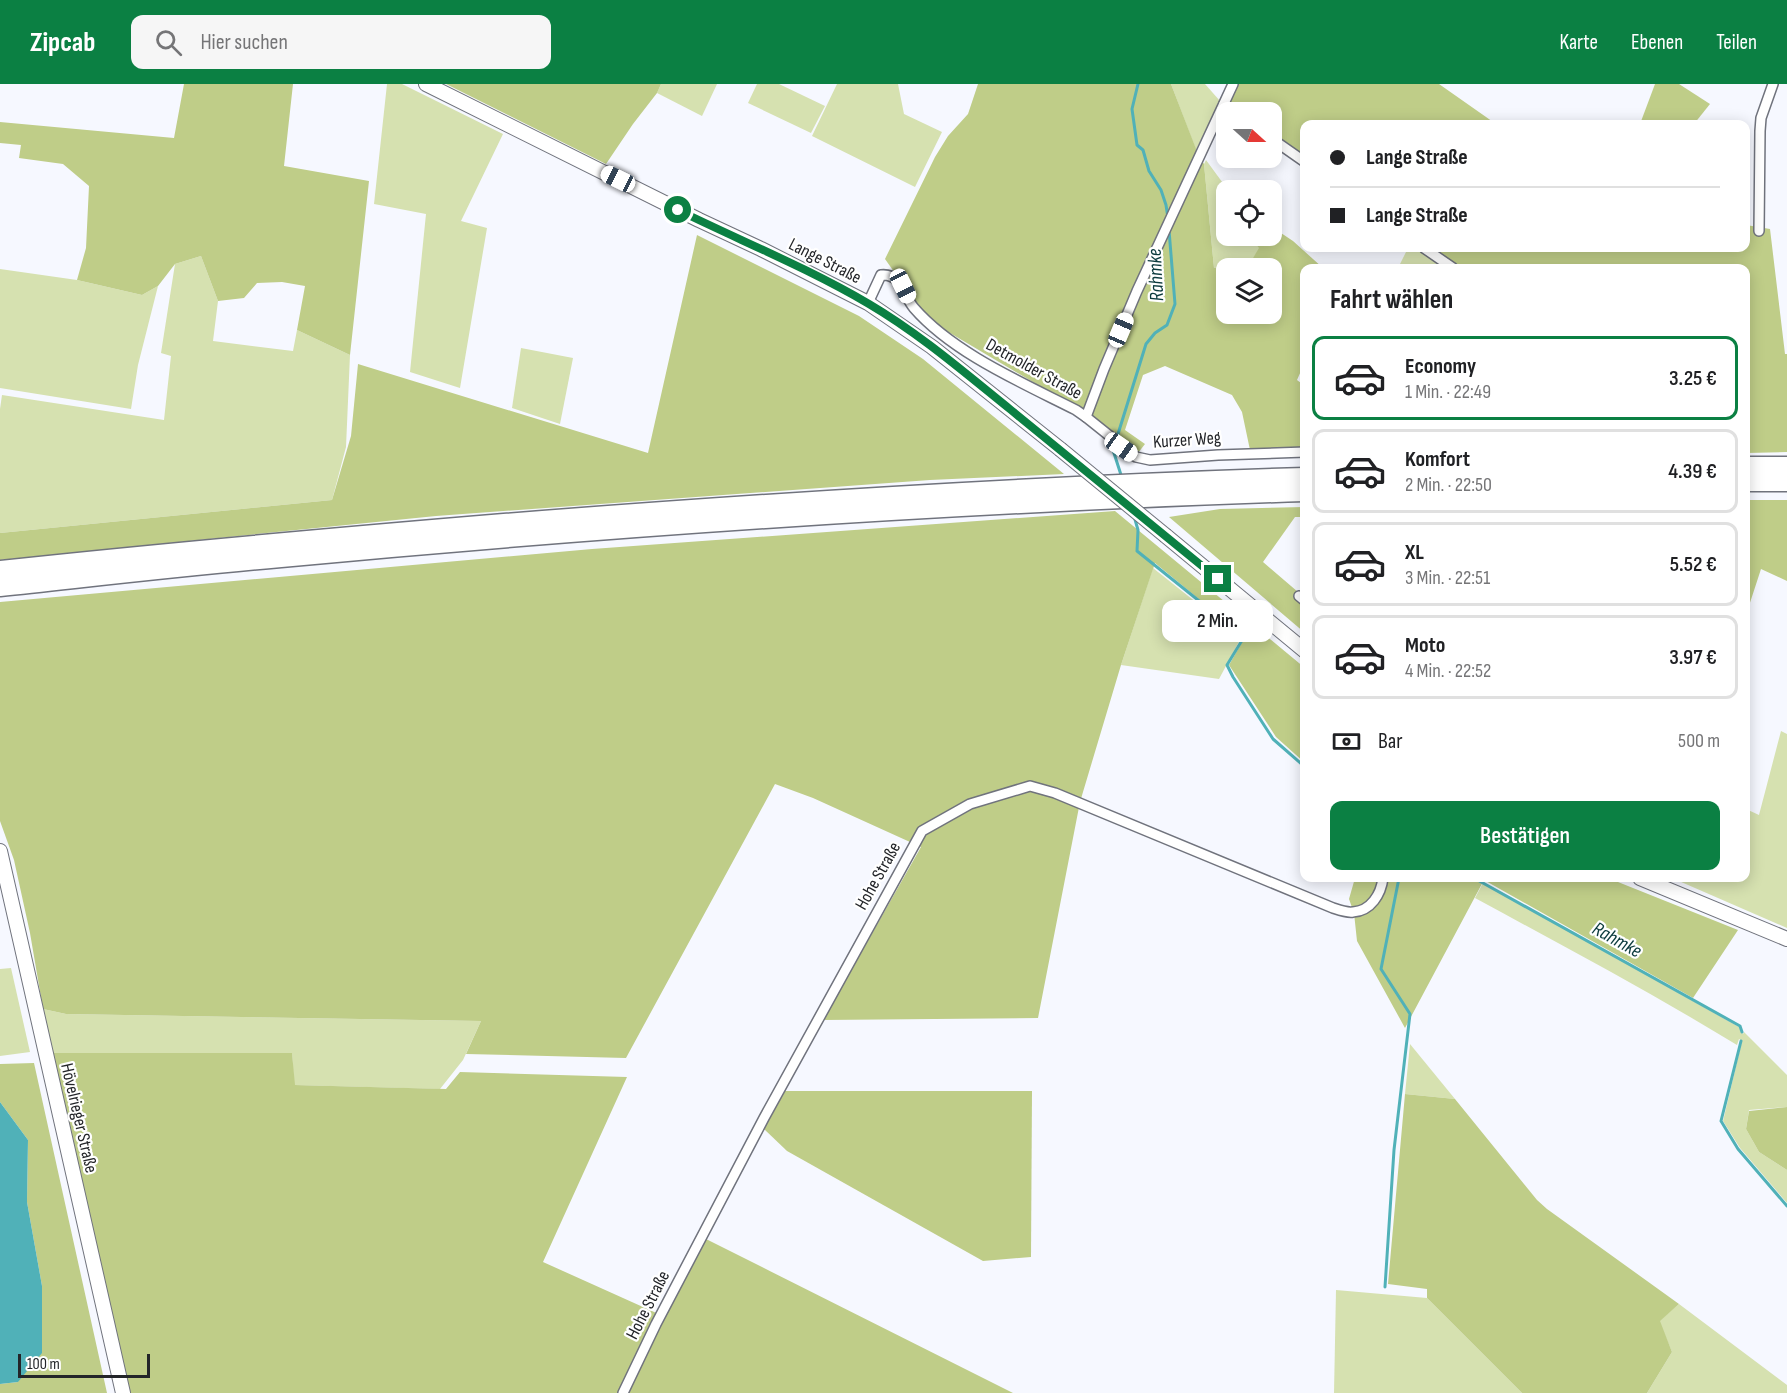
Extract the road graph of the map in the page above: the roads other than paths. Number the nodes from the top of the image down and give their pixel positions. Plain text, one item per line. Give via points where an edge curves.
1 (426, 84) edge
2 (1233, 84) edge
3 (1773, 84) edge
4 (1225, 102) edge
5 (1216, 122) edge
6 (1282, 146) edge
7 (1300, 159) edge
8 (1759, 231) dead end
9 (1430, 252) edge
10 (1448, 264) edge
11 (868, 303) junction
12 (1086, 417) junction
13 (1300, 452) edge
14 (1750, 466) edge
15 (1787, 466) edge
16 (1300, 477) edge
17 (1750, 482) edge
18 (1787, 482) edge
19 (1123, 492) junction
20 (1300, 492) edge
21 (0, 570) edge
22 (0, 586) edge
23 (1300, 647) edge
24 (0, 851) edge
25 (1382, 882) edge
26 (1650, 882) edge
27 (1787, 939) edge
28 (123, 1393) edge
29 (623, 1393) edge

1 - 11 street, Lange Straße
2 - 4 street, Detmolder Straße
3 - 8 street via 1760,124
5 - 12 street, Detmolder Straße via 1155,252
6 - 7 street
9 - 10 street
11 - 12 street, Detmolder Straße via 881,275 888,274 903,286 923,318 958,345
11 - 23 street, Lange Straße, bridge via 932,347
12 - 13 street, Kurzer Weg via 1136,458
14 - 15 highway
16 - 19 highway
17 - 18 highway
19 - 20 highway
19 - 21 highway via 928,492 269,543
19 - 22 highway via 625,529
24 - 28 street, Hövelrieger Straße
25 - 29 street, Hohe Straße via 1380,894 1369,906 1352,913 1333,908 1030,786 970,804 922,831 764,1118
26 - 27 street

